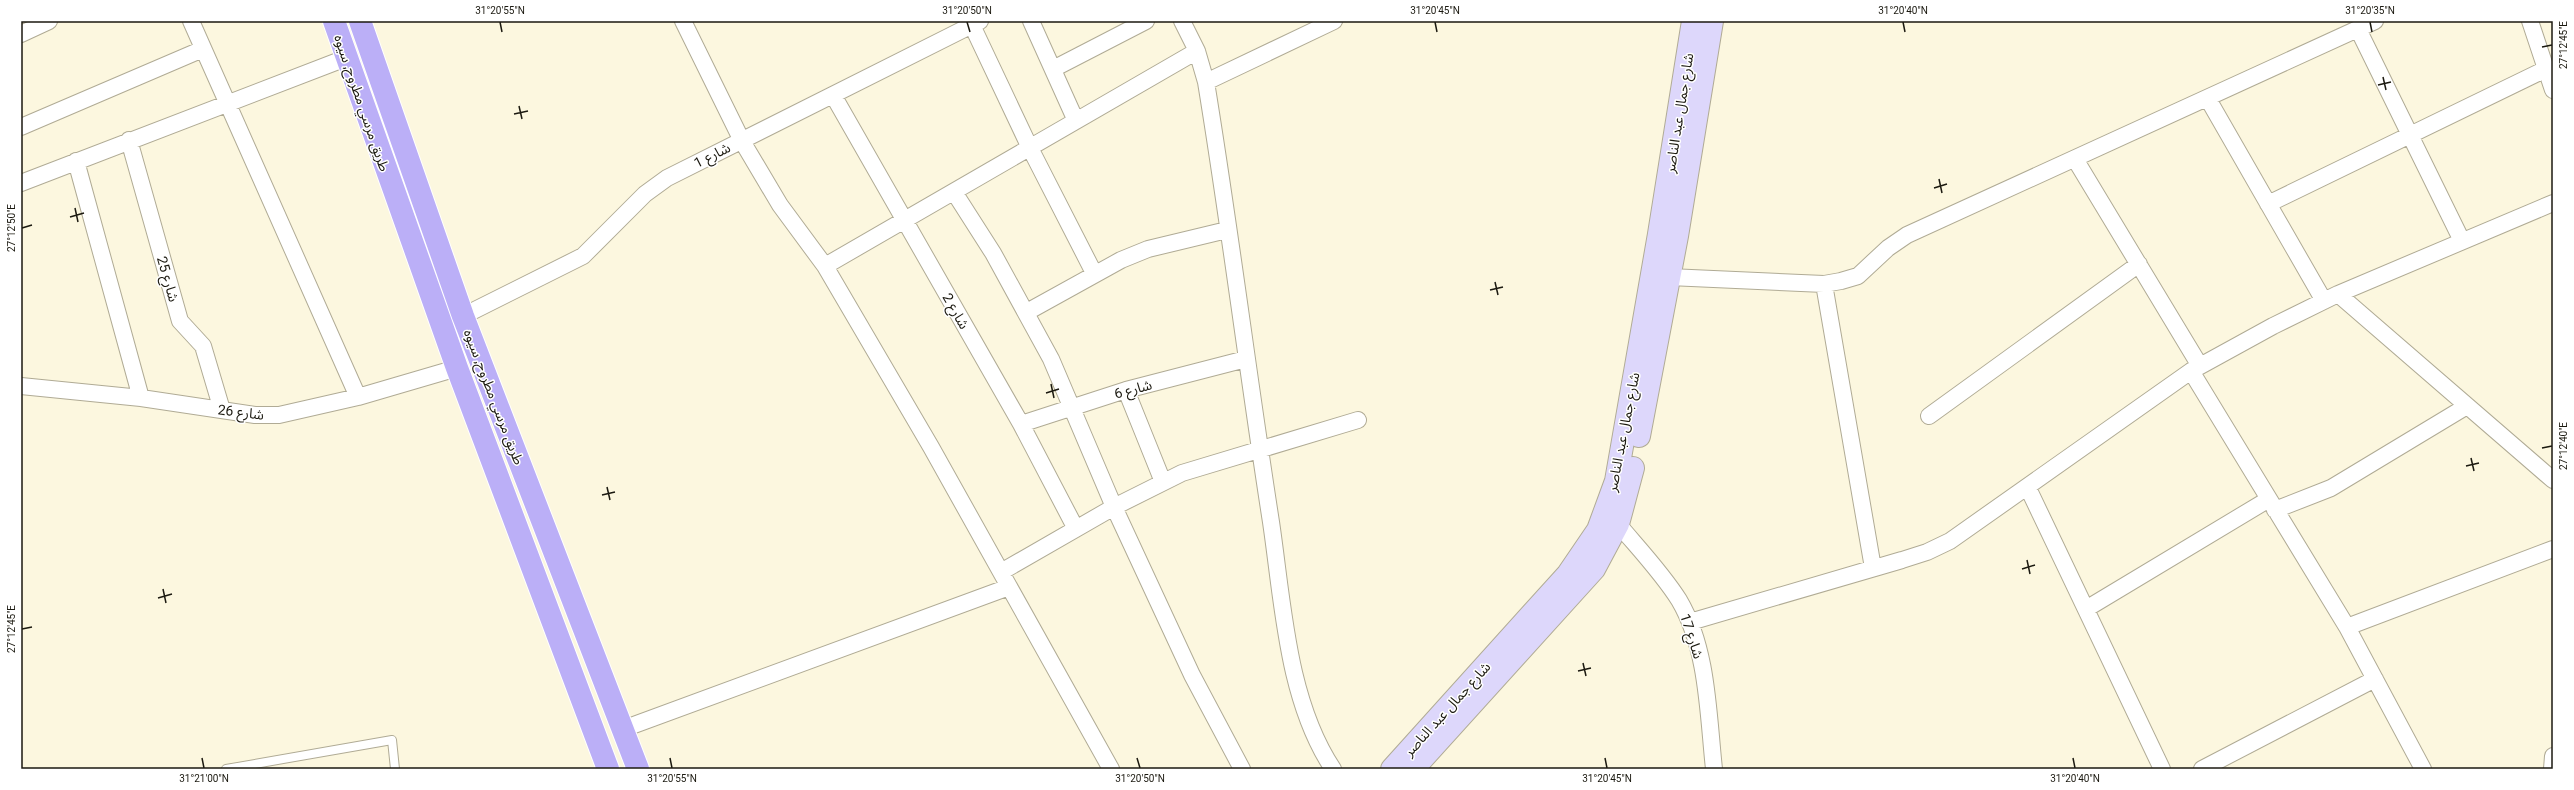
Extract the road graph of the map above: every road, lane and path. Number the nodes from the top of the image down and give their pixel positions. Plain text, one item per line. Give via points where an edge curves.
1 (49, 21) edge
2 (191, 21) edge
3 (334, 21) edge
4 (360, 21) edge
5 (683, 21) edge
6 (1031, 21) edge
7 (1146, 21) edge
8 (1182, 21) edge
9 (1334, 21) edge
10 (1693, 21) edge
11 (1712, 21) edge
12 (2374, 21) edge
13 (2530, 21) edge
14 (974, 22) edge
15 (2358, 29) junction
16 (21, 34) edge
17 (204, 49) junction
18 (1197, 51) junction
19 (346, 58) junction
20 (1053, 69) junction
21 (2546, 69) junction
22 (1206, 82) junction
23 (2553, 90) edge
24 (833, 95) junction
25 (2208, 99) junction
26 (227, 103) junction
27 (1076, 121) junction
28 (21, 127) edge
29 (2412, 136) junction
30 (129, 140) junction
31 (742, 141) junction
32 (1030, 148) junction
33 (2075, 159) junction
34 (76, 161) junction
35 (21, 183) edge
36 (954, 192) junction
37 (2553, 203) edge
38 (2268, 204) junction
39 (904, 220) junction
40 (1227, 230) junction
41 (1668, 235) junction
42 (2462, 241) junction
43 (2139, 264) junction
44 (825, 266) junction
45 (1094, 273) junction
46 (1669, 277) junction
47 (1824, 284) junction
48 (2331, 298) junction
49 (1027, 312) junction
50 (463, 316) junction
51 (1246, 359) junction
52 (457, 368) junction
53 (2196, 368) junction
54 (21, 386) edge
55 (1126, 390) junction
56 (358, 397) junction
57 (140, 398) junction
58 (1072, 406) junction
59 (2468, 406) junction
60 (222, 410) junction
61 (1929, 416) dead end
62 (1358, 420) dead end
63 (1021, 424) junction
64 (1259, 449) junction
65 (2553, 480) edge
66 (1163, 482) junction
67 (2028, 488) junction
68 (2272, 505) junction
69 (1114, 507) junction
70 (1618, 524) junction
71 (1076, 529) junction
72 (2553, 549) edge
73 (1873, 568) junction
74 (1000, 572) junction
75 (1009, 588) junction
76 (2086, 609) junction
77 (1690, 622) junction
78 (2347, 627) junction
79 (2375, 679) junction
80 (623, 729) junction
81 (2553, 756) edge
82 (226, 769) edge
83 (395, 769) edge
84 (608, 769) edge
85 (638, 769) edge
86 (1111, 769) edge
87 (1242, 769) edge
88 (1333, 769) edge
89 (1392, 769) edge
90 (1413, 769) edge
91 (1714, 769) edge
92 (2162, 769) edge
93 (2202, 769) edge
94 (2423, 769) edge
95 (2552, 769) edge

1 - 16 street
2 - 17 street
3 - 19 main road, طريق مرسي مطروح, سيوه
4 - 50 main road, طريق مرسي مطروح, سيوه
5 - 31 street
6 - 20 street
7 - 20 street
8 - 18 street
9 - 22 street
10 - 41 street, شارع جمال عبد الناصر
11 - 41 street, شارع جمال عبد الناصر
12 - 15 street
13 - 21 street
14 - 24 street, شارع 1
14 - 32 street
15 - 25 street
15 - 29 street
17 - 26 street
17 - 28 street
18 - 22 street
18 - 27 street
19 - 26 street
19 - 52 main road, طريق مرسي مطروح, سيوه
20 - 27 street
21 - 23 street
21 - 29 street
22 - 40 street
24 - 31 street, شارع 1
24 - 39 street, شارع 2
25 - 33 street
25 - 38 street
26 - 30 street
26 - 56 street
27 - 32 street
29 - 38 street
29 - 42 street
30 - 34 street
30 - 60 street, شارع 25 via 180,321 203,346
31 - 44 street via 780,205
31 - 50 street, شارع 1 via 667,178 645,194 583,256
32 - 36 street
32 - 45 street
33 - 43 street
33 - 47 street via 1906,235 1858,276
34 - 35 street
34 - 57 street
36 - 39 street
36 - 49 street
37 - 42 street
38 - 48 street
39 - 44 street
39 - 63 street, شارع 2
40 - 45 street via 1148,249
40 - 51 street
41 - 46 street, شارع جمال عبد الناصر
41 - 89 street, شارع جمال عبد الناصر via 1616,481 1598,530 1568,574
42 - 48 street
43 - 53 street
43 - 61 street
44 - 74 street via 931,447
45 - 49 street
46 - 47 street
46 - 70 street, شارع جمال عبد الناصر via 1629,489
47 - 73 street
48 - 53 street
48 - 59 street
49 - 58 street
50 - 80 main road, طريق مرسي مطروح, سيوه
51 - 55 street, شارع 6
51 - 64 street
52 - 56 street, شارع 26
52 - 84 main road, طريق مرسي مطروح, سيوه
53 - 67 street
53 - 68 street
54 - 57 street, شارع 26
55 - 58 street, شارع 6
55 - 66 street
56 - 60 street, شارع 26 via 278,415 255,415
57 - 60 street, شارع 26
58 - 63 street, شارع 6
58 - 69 street
59 - 65 street
59 - 68 street via 2331,488
62 - 64 street
63 - 71 street, شارع 2
64 - 66 street via 1182,473
64 - 88 street via 1295,678 1312,731
66 - 69 street
67 - 73 street via 1950,541 1927,552
67 - 76 street
68 - 76 street
68 - 78 street
69 - 71 street
69 - 87 street via 1192,675
70 - 77 street, شارع 17 via 1667,582
70 - 90 street, شارع جمال عبد الناصر via 1597,563 1578,588
71 - 74 street
72 - 78 street
73 - 77 street
74 - 75 street
75 - 80 street
75 - 86 street
76 - 92 street
77 - 91 street, شارع 17 via 1702,664
78 - 79 street
79 - 93 street
79 - 94 street
80 - 85 main road, طريق مرسي مطروح, سيوه
81 - 95 street
82 - 83 lane via 392,740

